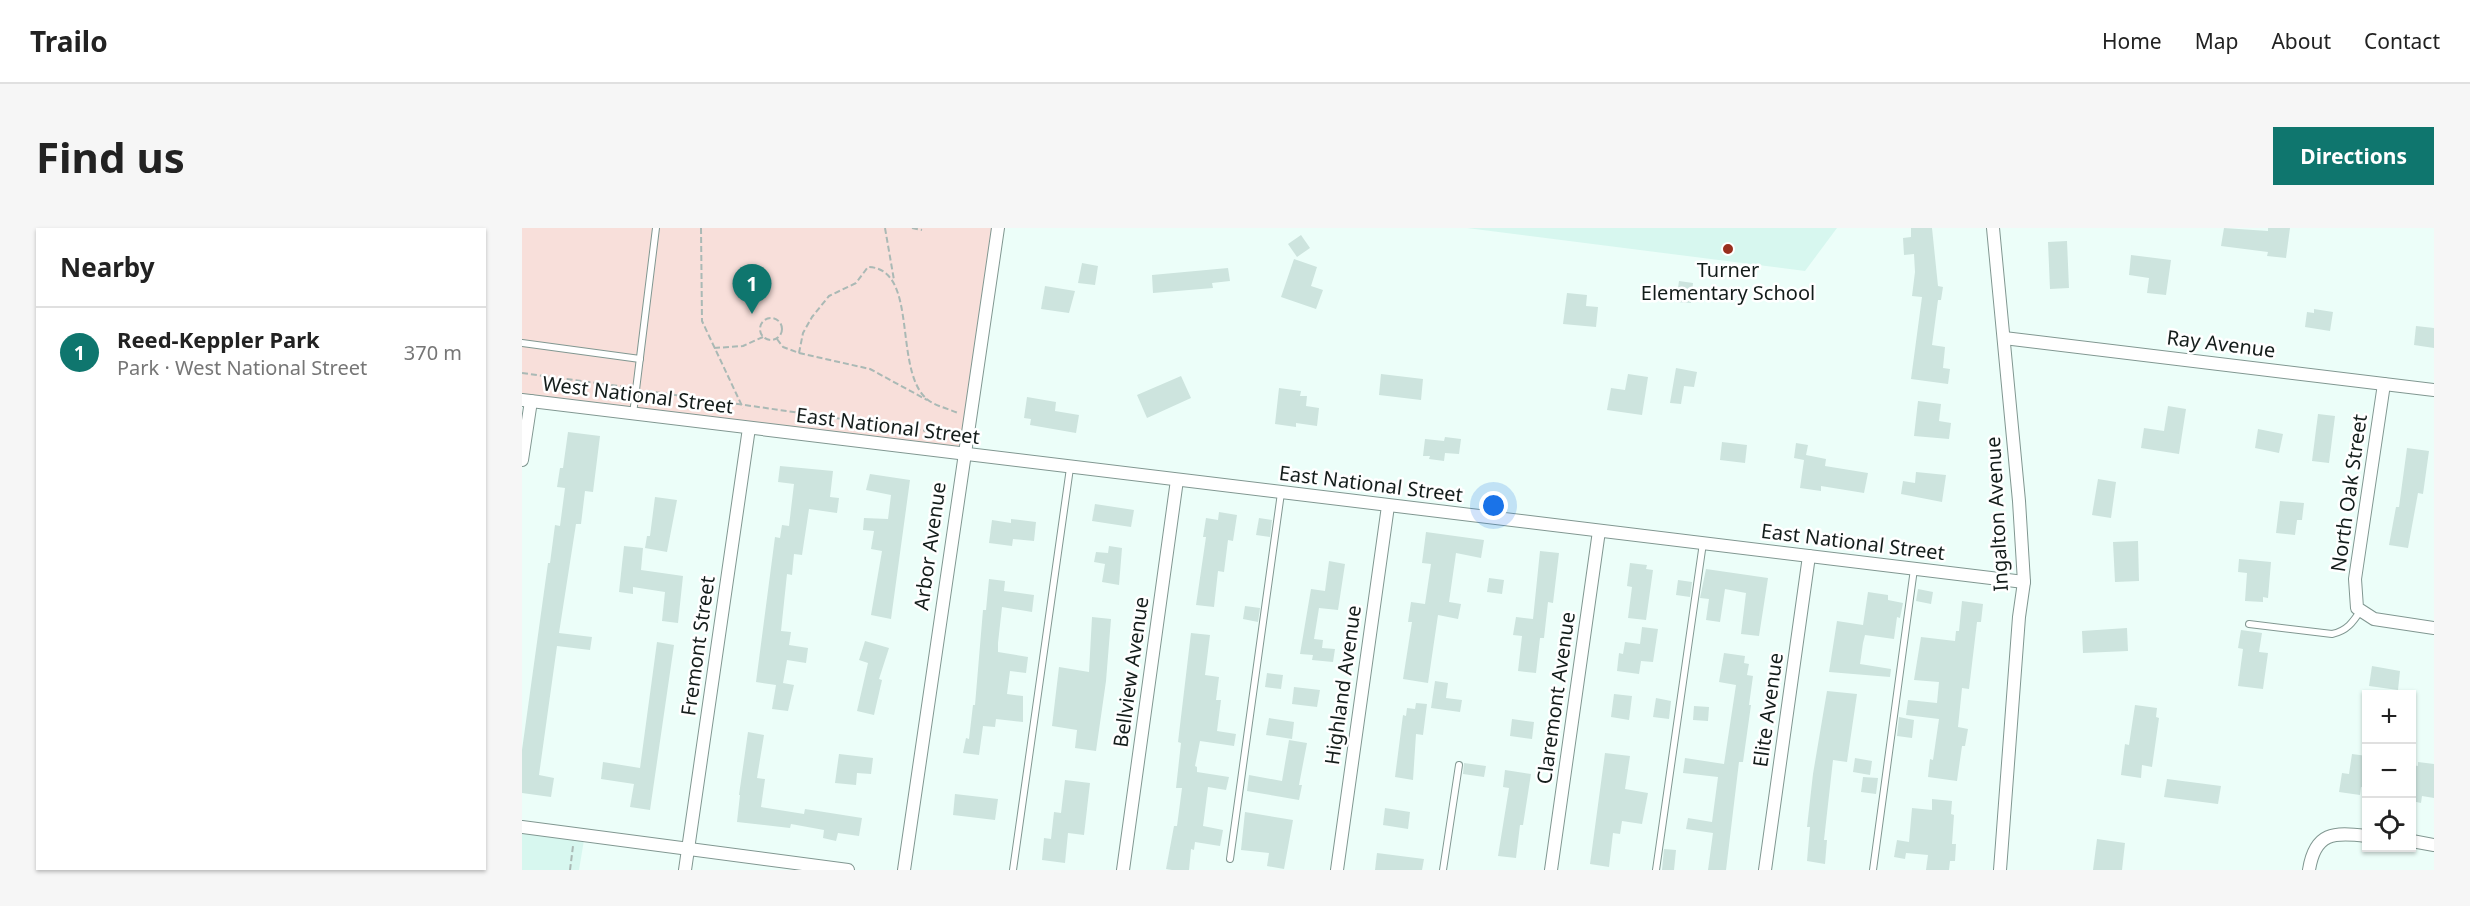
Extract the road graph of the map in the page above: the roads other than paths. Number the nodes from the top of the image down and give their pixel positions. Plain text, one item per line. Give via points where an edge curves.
1 (656, 228) edge
2 (998, 228) edge
3 (1993, 228) edge
4 (2004, 338) junction
5 (522, 343) edge
6 (640, 359) junction
7 (2384, 384) junction
8 (2434, 390) edge
9 (526, 400) edge
10 (633, 414) junction
11 (749, 428) junction
12 (963, 455) junction
13 (522, 460) edge
14 (1070, 468) junction
15 (1178, 480) junction
16 (1281, 493) junction
17 (1388, 506) junction
18 (1599, 531) junction
19 (1703, 543) junction
20 (1809, 556) junction
21 (1914, 569) junction
22 (2024, 582) junction
23 (2359, 609) junction
24 (2248, 624) dead end
25 (2434, 628) edge
26 (1459, 765) dead end
27 (522, 827) edge
28 (2362, 835) edge
29 (2416, 842) edge
30 (2434, 846) edge
31 (688, 849) junction
32 (1230, 859) dead end
33 (685, 870) edge
34 (848, 870) edge
35 (904, 870) edge
36 (1014, 870) edge
37 (1123, 870) edge
38 (1337, 870) edge
39 (1443, 870) edge
40 (1551, 870) edge
41 (1656, 870) edge
42 (1765, 870) edge
43 (1873, 870) edge
44 (2000, 870) edge
45 (2309, 870) edge

1 - 6 lane
2 - 12 street, Arbor Avenue
3 - 4 street, Ingalton Avenue
4 - 7 street, Ray Avenue
4 - 22 street, Ingalton Avenue
5 - 6 lane
6 - 10 lane
7 - 8 street, Ray Avenue
7 - 23 street, North Oak Street via 2355,579
9 - 10 street, West National Street
9 - 13 street
10 - 11 street, West National Street
11 - 12 street, East National Street
11 - 31 street, Fremont Street
12 - 14 street, East National Street
12 - 35 street, Arbor Avenue
14 - 15 street, East National Street
14 - 36 lane
15 - 16 street, East National Street
15 - 37 street, Bellview Avenue
16 - 17 street, East National Street
16 - 32 lane
17 - 18 street, East National Street
17 - 38 street, Highland Avenue
18 - 19 street, East National Street
18 - 40 street, Claremont Avenue
19 - 20 street, East National Street
19 - 41 lane
20 - 21 street, East National Street
20 - 42 street, Elite Avenue
21 - 22 street, East National Street
21 - 43 lane
22 - 44 street, Ingalton Avenue
23 - 24 lane via 2348,627 2332,634
23 - 25 street via 2374,619
26 - 39 lane
27 - 31 street
28 - 45 street via 2338,832 2320,841
29 - 30 street
31 - 33 street, Fremont Street
31 - 34 street

